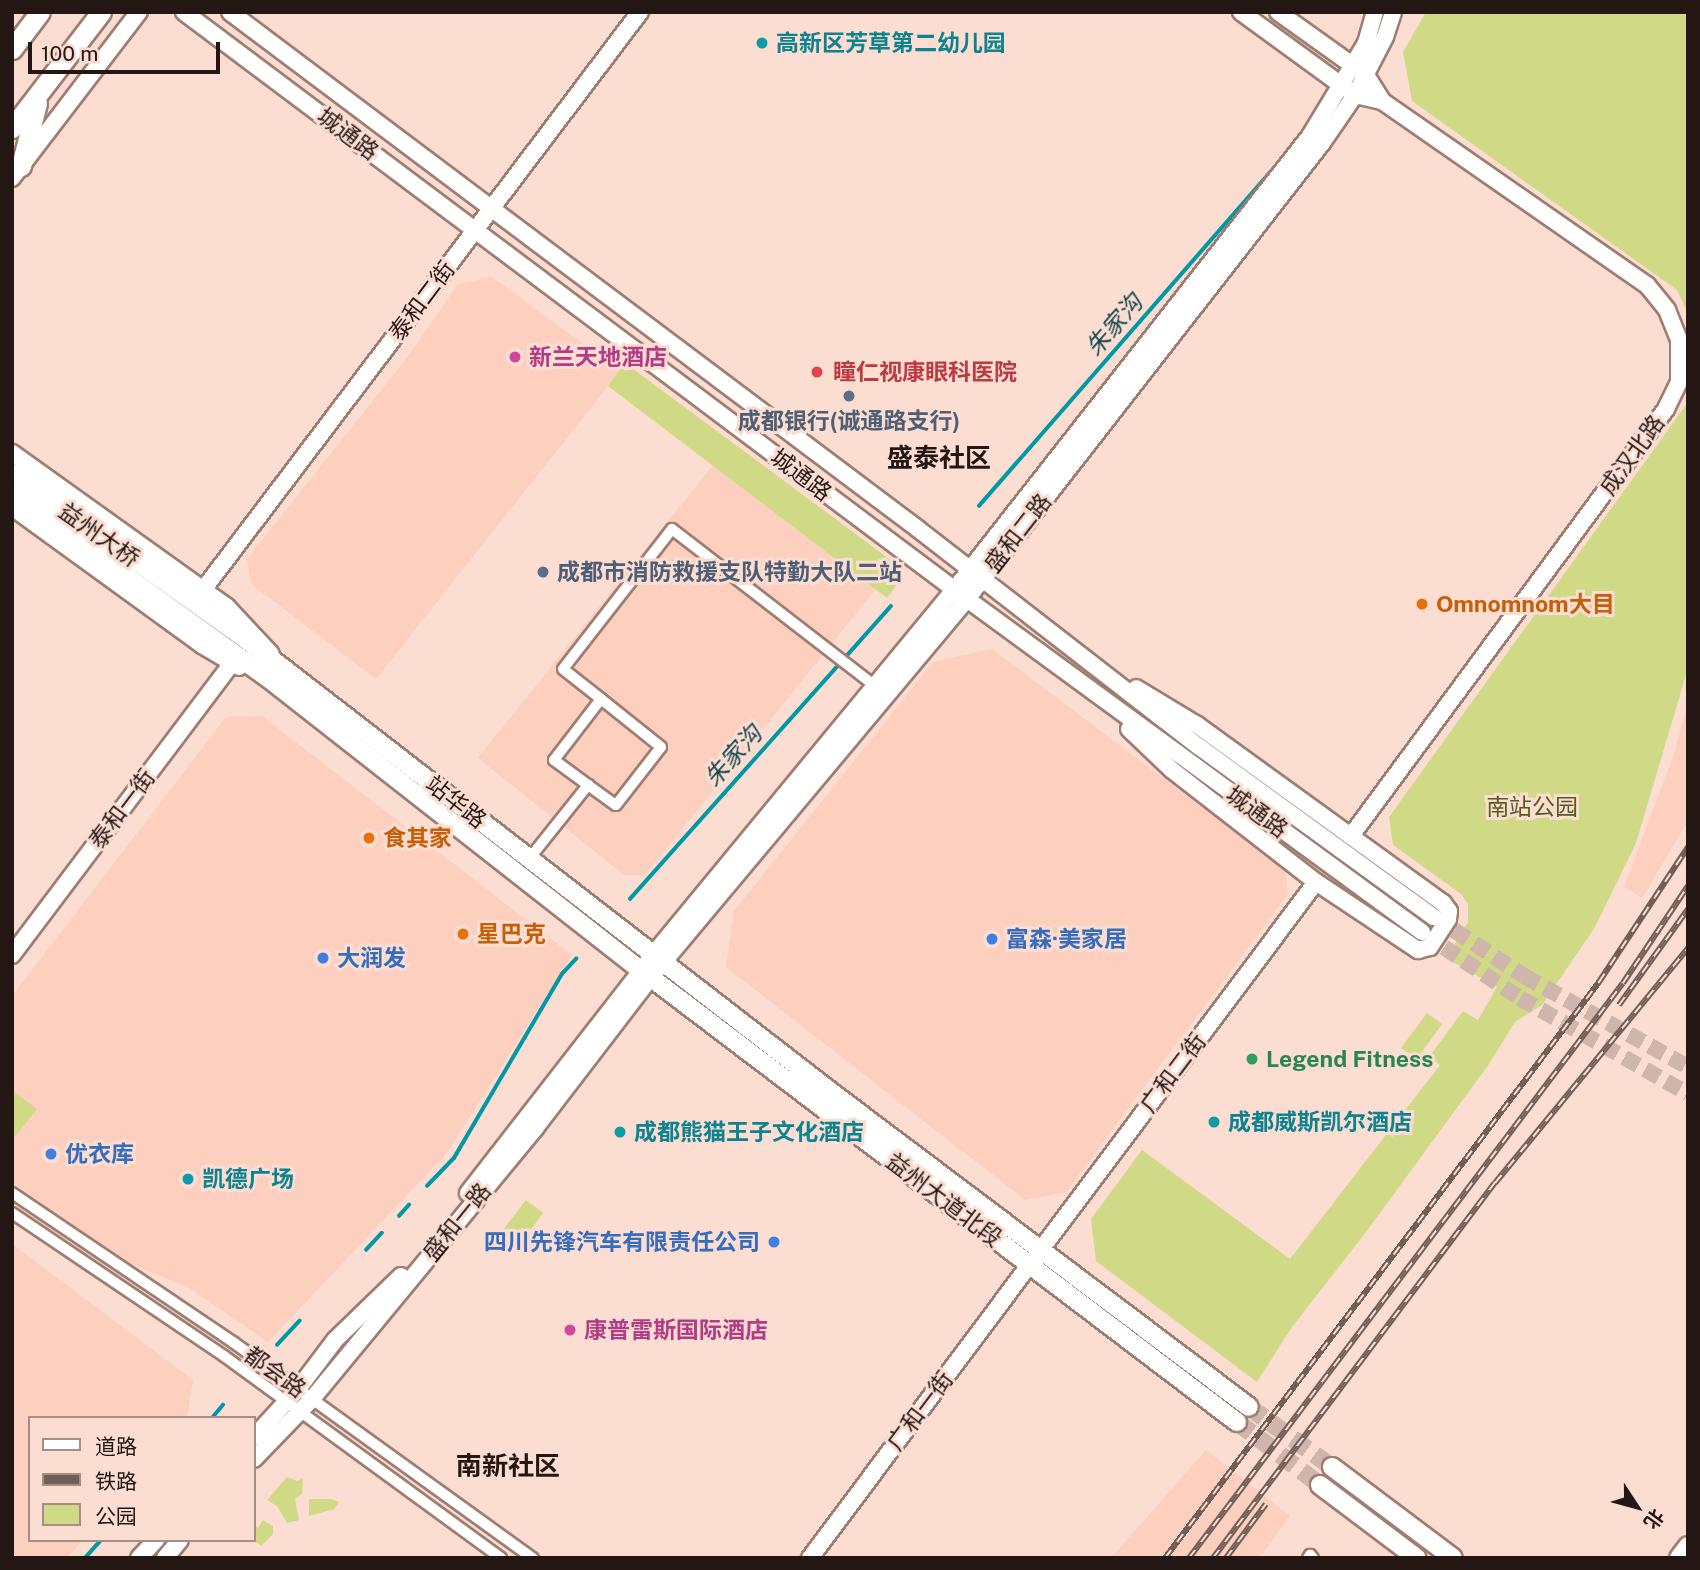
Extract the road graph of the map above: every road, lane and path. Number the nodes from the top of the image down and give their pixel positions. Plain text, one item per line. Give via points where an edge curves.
1 (40, 12) edge
2 (101, 12) edge
3 (139, 12) edge
4 (184, 12) edge
5 (230, 12) edge
6 (640, 12) edge
7 (1241, 12) edge
8 (1278, 12) edge
9 (1375, 12) edge
10 (1393, 12) edge
11 (12, 49) edge
12 (1359, 70) junction
13 (1349, 90) junction
14 (39, 93) junction
15 (1382, 101) junction
16 (12, 128) edge
17 (17, 172) edge
18 (492, 209) junction
19 (475, 230) junction
20 (12, 453) edge
21 (12, 473) edge
22 (12, 494) edge
23 (12, 507) edge
24 (976, 575) junction
25 (203, 590) junction
26 (960, 595) junction
27 (181, 604) junction
28 (232, 663) junction
29 (1089, 663) junction
30 (273, 671) junction
31 (1077, 679) junction
32 (875, 686) junction
33 (601, 699) junction
34 (587, 785) junction
35 (1350, 836) junction
36 (529, 859) junction
37 (1316, 882) junction
38 (1433, 917) tunnel mouth
39 (1422, 932) tunnel mouth
40 (12, 955) edge
41 (652, 966) junction
42 (12, 1193) edge
43 (12, 1213) edge
44 (1034, 1257) junction
45 (298, 1389) junction
46 (312, 1399) junction
47 (1249, 1406) tunnel mouth
48 (293, 1408) junction
49 (1237, 1422) tunnel mouth
50 (256, 1436) edge
51 (256, 1456) edge
52 (1332, 1467) tunnel mouth
53 (1320, 1485) tunnel mouth
54 (154, 1542) edge
55 (178, 1542) edge
56 (1688, 1546) edge
57 (139, 1558) edge
58 (164, 1558) edge
59 (501, 1558) edge
60 (533, 1558) edge
61 (810, 1558) edge
62 (1308, 1558) edge
63 (1313, 1558) edge
64 (1417, 1558) edge
65 (1453, 1558) edge
66 (1679, 1558) edge

1 - 11 highway
2 - 14 highway
3 - 17 street
4 - 19 street, 城通路
5 - 18 street, 城通路
6 - 18 street, 泰和二街
7 - 13 street, 成汉北路
8 - 12 street, 成汉北路
9 - 12 street
10 - 12 street
12 - 13 street
12 - 15 street, 成汉北路
13 - 15 street, 成汉北路
13 - 24 street
14 - 16 highway
14 - 17 highway
15 - 35 street, 成汉北路 via 1647,285 1675,326 1681,369 1674,395 1658,421
18 - 19 street, 泰和二街
18 - 24 street, 城通路
19 - 25 street, 泰和二街
19 - 26 street, 城通路
20 - 25 street
21 - 27 main road, 益州大桥
22 - 27 main road, 益州大桥
23 - 28 street
24 - 26 street
24 - 29 street, 城通路
25 - 30 street via 244,623
26 - 31 street, 城通路
26 - 32 street
26 - 41 street
27 - 30 main road
27 - 30 main road, 站华路 via 248,641
28 - 30 street
28 - 40 street, 泰和一街
29 - 35 street via 1197,725
29 - 38 street, 城通路
30 - 36 main road, 站华路
30 - 41 main road, 站华路
31 - 37 street via 1172,770
31 - 39 street, 城通路
32 - 33 street via 672,529 563,669
32 - 41 street
33 - 34 street via 555,760
33 - 34 street via 661,747 616,805
34 - 36 street
35 - 37 street via 1449,911 1430,947 1418,950
36 - 41 main road, 站华路
37 - 44 street, 广和二街
41 - 44 main road, 益州大道北段
41 - 45 street, 盛和一路 via 423,1251 335,1340
41 - 46 street, 盛和一路 via 536,1127
42 - 45 street, 都会路
43 - 48 street, 都会路
44 - 47 main road, 益州大道北段
44 - 49 main road, 益州大道北段
44 - 61 street, 广和一街
45 - 46 street, 都会路
45 - 48 street, 盛和一路
46 - 48 street, 盛和一路
46 - 60 street, 都会路
48 - 50 street, 盛和一路
48 - 51 street, 盛和一路
48 - 59 street, 都会路
52 - 65 main road
53 - 64 main road
54 - 57 street
55 - 58 street
56 - 66 main road
62 - 63 street

